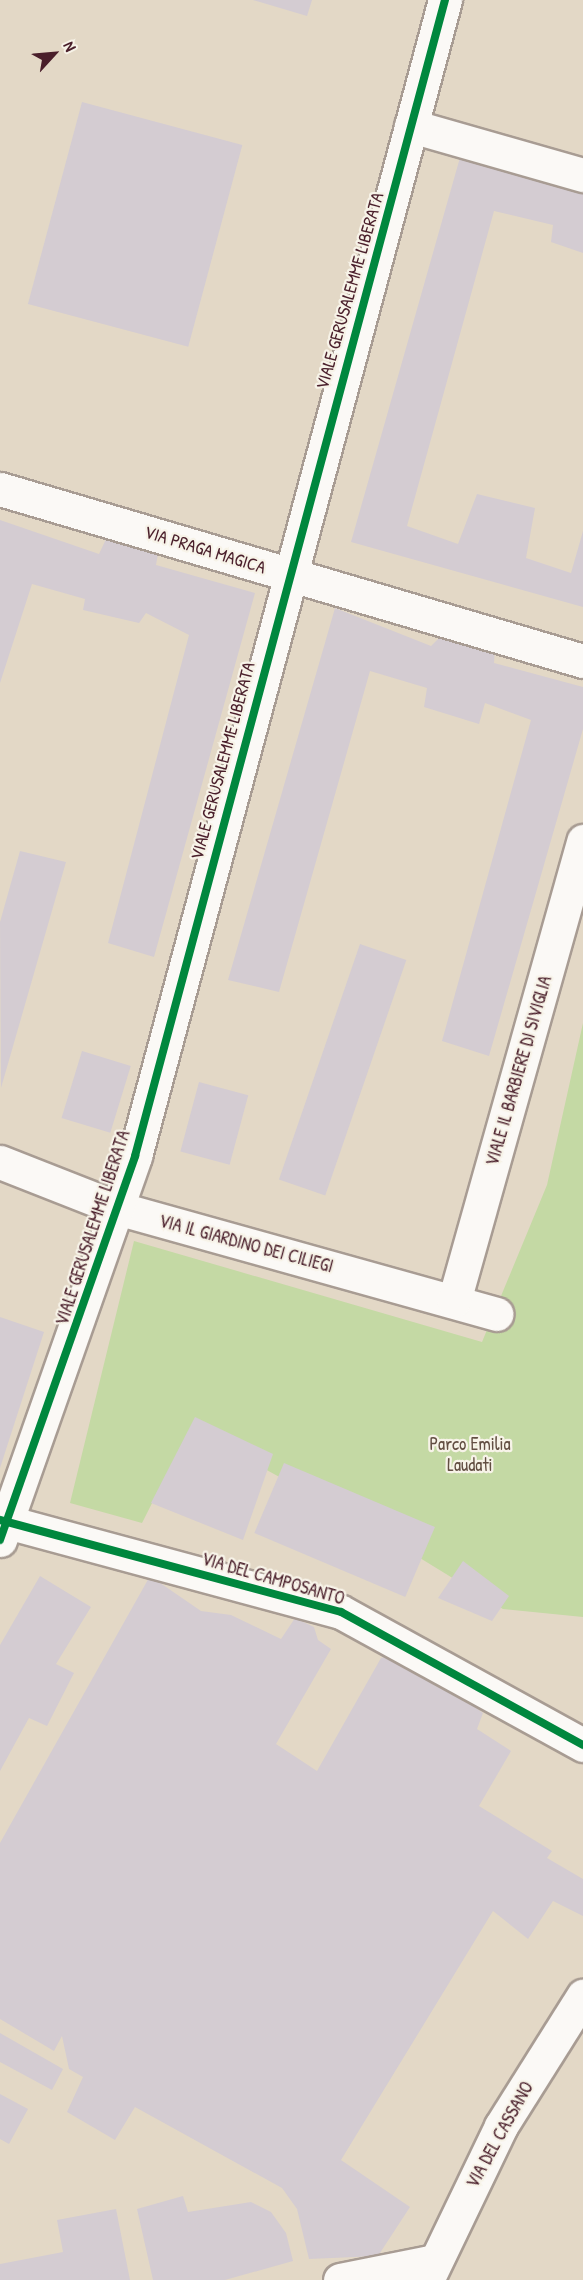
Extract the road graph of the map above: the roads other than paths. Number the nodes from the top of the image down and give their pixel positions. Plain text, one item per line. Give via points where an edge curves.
1 (445, 0) edge
2 (411, 126) junction
3 (583, 175) edge
4 (0, 489) edge
5 (287, 575) junction
6 (583, 661) edge
7 (583, 842) edge
8 (0, 1162) edge
9 (117, 1209) junction
10 (454, 1301) junction
11 (496, 1314) dead end
12 (3, 1527) edge
13 (551, 1727) junction
14 (583, 1727) edge
15 (583, 1745) edge
16 (583, 1996) edge
17 (431, 2271) edge
18 (340, 2280) edge

1 - 2 street, VIALE GERUSALEMME LIBERATA
2 - 3 street
2 - 5 street, VIALE GERUSALEMME LIBERATA
4 - 5 street, VIA PRAGA MAGICA
5 - 6 street, VIA PRAGA MAGICA
5 - 9 street, VIALE GERUSALEMME LIBERATA
7 - 10 street, VIALE IL BARBIERE DI SIVIGLIA
8 - 9 street, VIA IL GIARDINO DEI CILIEGI
9 - 10 street, VIA IL GIARDINO DEI CILIEGI
9 - 12 street, VIALE GERUSALEMME LIBERATA
10 - 11 street, VIA IL GIARDINO DEI CILIEGI
12 - 13 street, VIA DEL CAMPOSANTO via 341,1612
13 - 14 street
13 - 15 street, VIA DEL CAMPOSANTO
16 - 17 street, VIA DEL CASSANO via 501,2126
17 - 18 street

